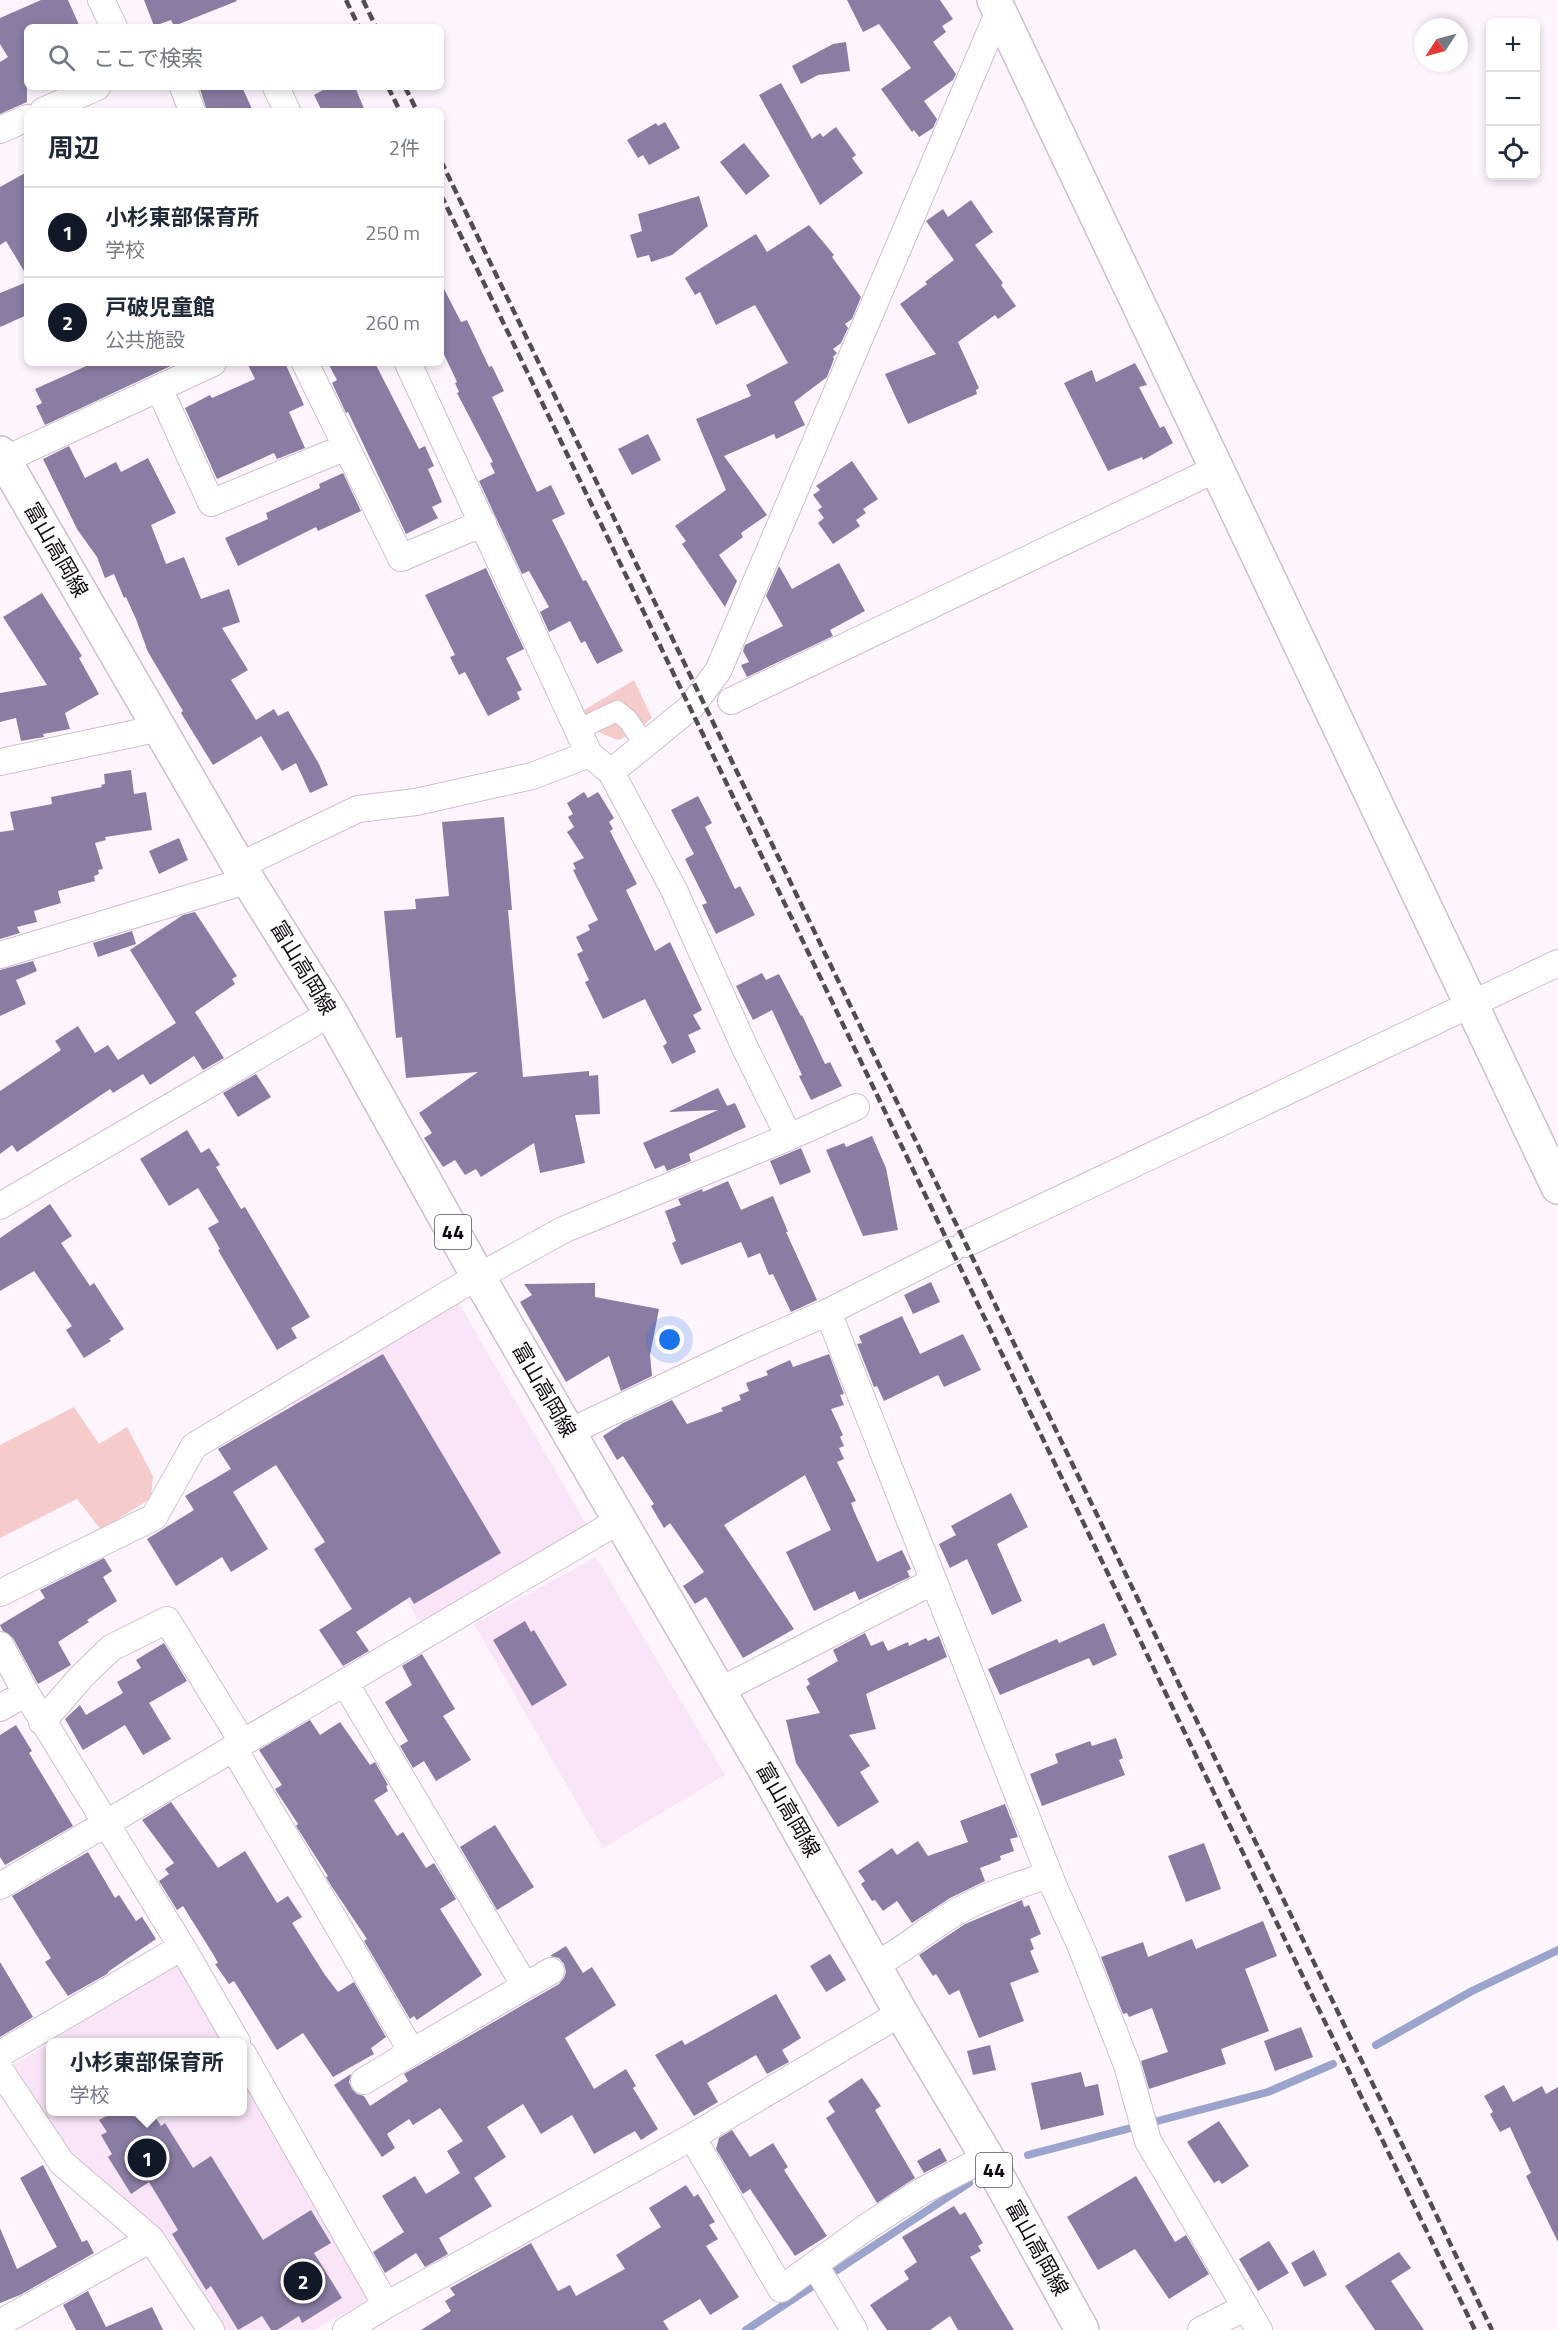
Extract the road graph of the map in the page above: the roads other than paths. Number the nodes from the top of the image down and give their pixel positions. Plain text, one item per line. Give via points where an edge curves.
1 (101, 0) edge
2 (997, 5) edge
3 (113, 24) edge
4 (90, 90) edge
5 (184, 90) edge
6 (277, 90) edge
7 (50, 108) edge
8 (191, 108) edge
9 (286, 108) edge
10 (24, 119) edge
11 (0, 130) edge
12 (207, 366) edge
13 (306, 366) edge
14 (409, 366) edge
15 (159, 388) junction
16 (346, 447) junction
17 (3, 461) edge
18 (1216, 469) junction
19 (483, 523) junction
20 (731, 701) dead end
21 (160, 728) junction
22 (579, 729) junction
23 (645, 745) junction
24 (589, 754) junction
25 (0, 762) edge
26 (611, 772) junction
27 (244, 873) junction
28 (0, 955) edge
29 (1558, 963) edge
30 (1471, 1005) junction
31 (331, 1013) junction
32 (856, 1107) dead end
33 (789, 1137) junction
34 (1558, 1187) edge
35 (0, 1206) edge
36 (479, 1278) junction
37 (828, 1312) junction
38 (569, 1432) junction
39 (620, 1520) junction
40 (934, 1581) junction
41 (0, 1593) edge
42 (0, 1646) edge
43 (345, 1683) junction
44 (719, 1691) junction
45 (26, 1694) junction
46 (0, 1708) edge
47 (42, 1722) junction
48 (239, 1746) junction
49 (106, 1822) junction
50 (1049, 1875) junction
51 (0, 1886) edge
52 (182, 1947) junction
53 (875, 1965) junction
54 (551, 1971) dead end
55 (525, 1986) junction
56 (901, 2013) junction
57 (234, 2038) edge
58 (412, 2052) junction
59 (0, 2054) edge
60 (247, 2061) edge
61 (0, 2070) edge
62 (364, 2081) dead end
63 (692, 2137) junction
64 (987, 2157) junction
65 (151, 2239) junction
66 (815, 2265) junction
67 (386, 2305) junction
68 (1246, 2307) junction
69 (0, 2323) edge
70 (211, 2330) edge
71 (346, 2330) edge
72 (854, 2330) edge
73 (1082, 2330) edge
74 (1201, 2330) edge
75 (1259, 2330) edge

1 - 3 street
2 - 18 main road
2 - 23 street via 718,671 691,707
4 - 7 street
5 - 8 street
6 - 9 street
10 - 11 street
12 - 15 street
13 - 16 street
14 - 19 street
15 - 16 street via 211,503
15 - 17 street
16 - 19 street via 401,558
17 - 21 main road, 富山高岡線 / 44
18 - 20 street
18 - 30 main road
19 - 22 street
21 - 25 street
21 - 27 main road, 富山高岡線 / 44
22 - 23 street via 617,711
22 - 24 street
23 - 26 street
24 - 26 street
24 - 27 street via 532,776 416,802 358,809
26 - 33 street via 674,890
27 - 28 street
27 - 31 main road, 富山高岡線 / 44
29 - 30 street
30 - 34 main road
30 - 37 street
31 - 35 street
31 - 36 main road, 富山高岡線 / 44
32 - 33 street
33 - 36 street via 563,1230
36 - 38 main road, 富山高岡線 / 44
36 - 41 street via 194,1446 154,1517
37 - 38 street
37 - 40 street
38 - 39 main road, 富山高岡線 / 44
39 - 43 street
39 - 44 main road, 富山高岡線 / 44
40 - 44 street
40 - 50 street
42 - 45 street
43 - 48 street
43 - 55 street
44 - 53 main road, 富山高岡線 / 44
45 - 46 street
45 - 47 street
47 - 48 street via 111,1648 167,1620
47 - 49 street
48 - 49 street
48 - 58 street
49 - 51 street
49 - 52 street
50 - 53 street via 957,1911
50 - 68 street via 1127,2065 1148,2141
52 - 57 street
52 - 59 street
53 - 56 main road, 富山高岡線 / 44
54 - 55 street
55 - 58 street
56 - 63 street
56 - 64 main road, 富山高岡線 / 44
58 - 62 street
60 - 67 street
61 - 65 street via 62,2163
63 - 66 street via 781,2289
63 - 67 street
64 - 66 street via 922,2191
64 - 73 main road, 富山高岡線 / 44
65 - 69 street
65 - 70 street
66 - 72 street
67 - 71 street
68 - 74 street
68 - 75 street

